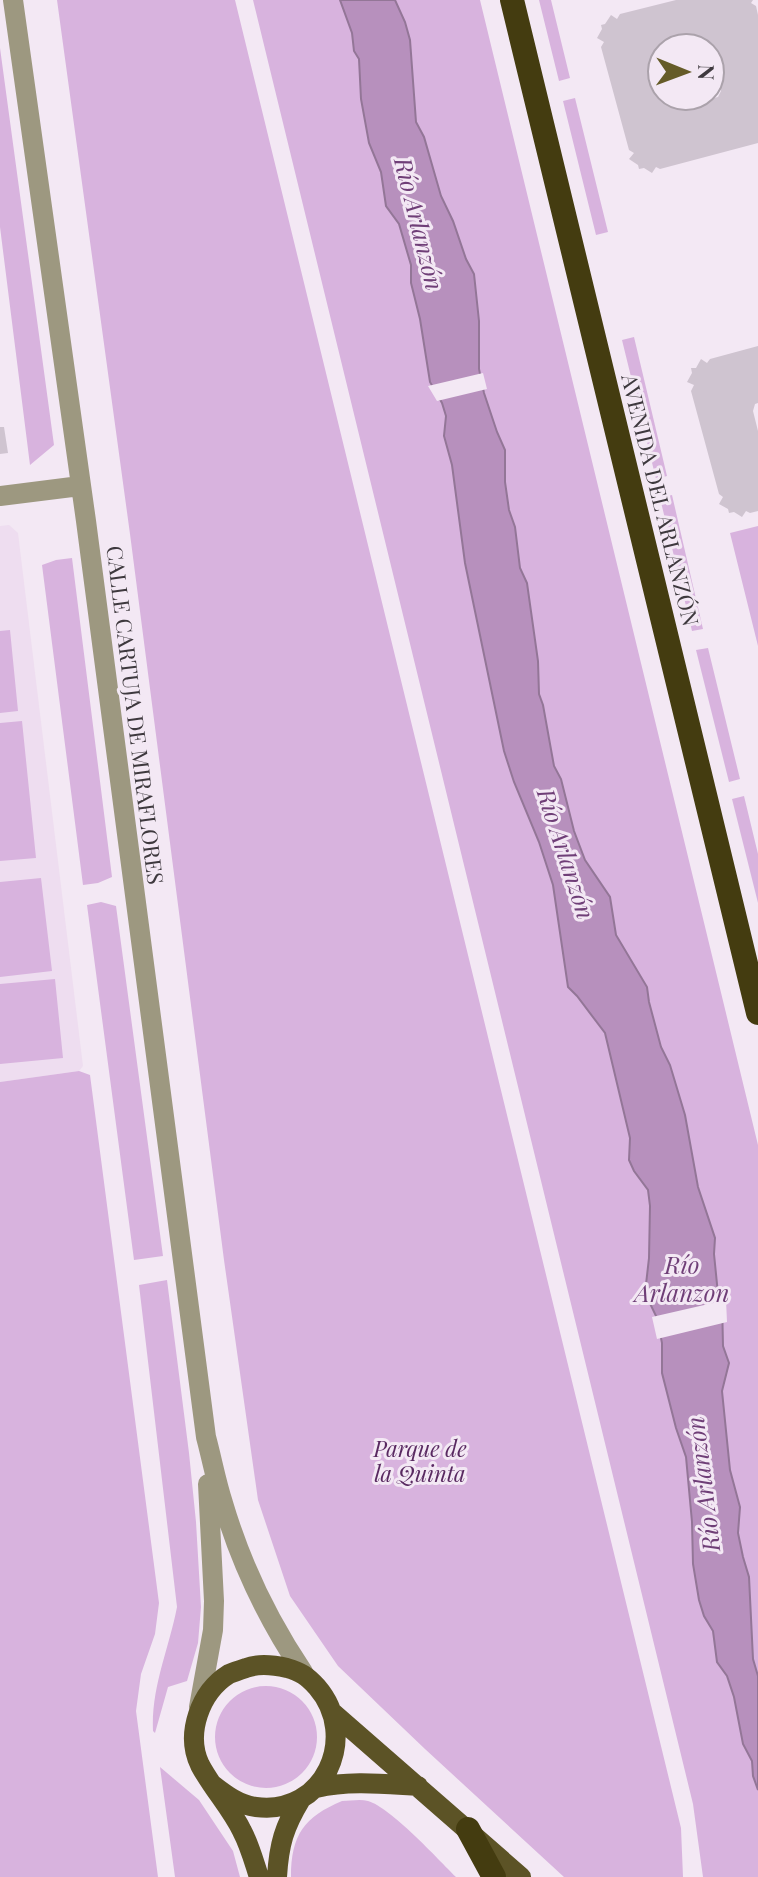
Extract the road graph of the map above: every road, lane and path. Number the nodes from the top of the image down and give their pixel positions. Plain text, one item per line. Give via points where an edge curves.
1 (13, 0) edge
2 (512, 0) edge
3 (80, 486) junction
4 (0, 496) edge
5 (758, 1013) edge
6 (206, 1437) junction
7 (303, 1672) junction
8 (199, 1710) junction
9 (332, 1712) junction
10 (213, 1785) junction
11 (418, 1786) junction
12 (308, 1794) junction
13 (468, 1829) junction
14 (259, 1877) edge
15 (277, 1877) edge
16 (494, 1877) edge
17 (521, 1877) edge

1 - 3 street, CALLE CARTUJA DE MIRAFLORES
2 - 5 highway, AVENIDA DEL ARLANZÓN
3 - 4 street
3 - 6 street, CALLE CARTUJA DE MIRAFLORES
6 - 7 street, CALLE CARTUJA DE MIRAFLORES via 238,1550 260,1600
6 - 8 street, CALLE CARTUJA DE MIRAFLORES via 214,1601
7 - 8 main road via 275,1665 229,1674 211,1689
7 - 9 main road
8 - 10 main road via 194,1736 199,1762
9 - 11 main road
9 - 12 main road via 337,1738 332,1763
10 - 12 main road via 232,1800 255,1807 278,1807
10 - 14 main road via 242,1831
11 - 12 main road via 335,1783
11 - 13 main road
12 - 15 main road via 287,1822
13 - 16 highway
13 - 17 main road

